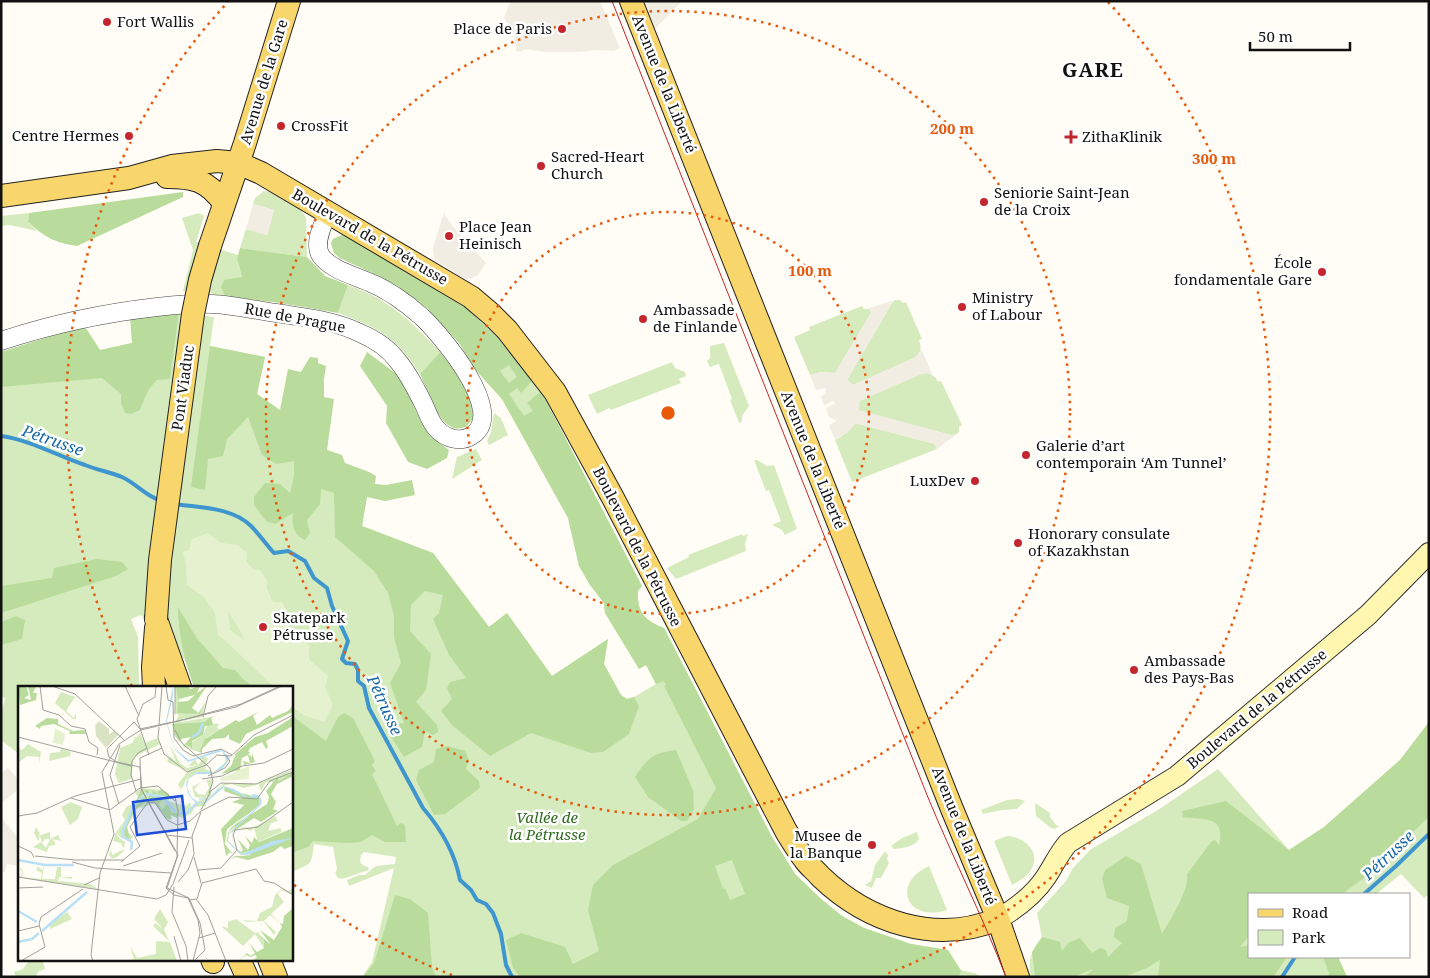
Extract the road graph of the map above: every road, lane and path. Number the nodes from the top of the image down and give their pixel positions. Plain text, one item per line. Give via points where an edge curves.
1 (289, 1) edge
2 (631, 1) edge
3 (238, 163) junction
4 (129, 178) junction
5 (1, 196) edge
6 (224, 203) junction
7 (328, 212) junction
8 (1, 341) edge
9 (1429, 553) edge
10 (156, 619) junction
11 (154, 686) edge
12 (168, 686) edge
13 (180, 686) edge
14 (998, 919) junction
15 (239, 960) edge
16 (269, 960) edge
17 (247, 977) edge
18 (276, 977) edge
19 (1018, 977) edge

1 - 3 main road, Avenue de la Gare
2 - 14 main road, Avenue de la Liberté
3 - 4 main road, Boulevard de la Pétrusse via 217,161 172,166
3 - 6 main road, Pont Viaduc
3 - 7 main road, Boulevard de la Pétrusse
4 - 5 main road
4 - 6 main road via 194,178 211,187
6 - 10 main road, Pont Viaduc, bridge via 193,314 160,560
7 - 8 street, Rue de Prague via 322,226 320,254 327,262 375,284 411,307 447,344 464,370 482,404 480,428 471,436 459,440 437,430 412,381 397,359 381,345 337,324 314,319 196,303 96,316
7 - 14 main road, Boulevard de la Pétrusse via 471,297 507,330 555,392 805,862 840,894 892,922 936,930 959,930
9 - 14 main road, Boulevard de la Pétrusse via 1368,615 1177,776 1068,843 1038,887
10 - 11 main road
10 - 12 main road
10 - 13 main road
14 - 19 main road, Avenue de la Liberté
15 - 17 main road
16 - 18 main road

